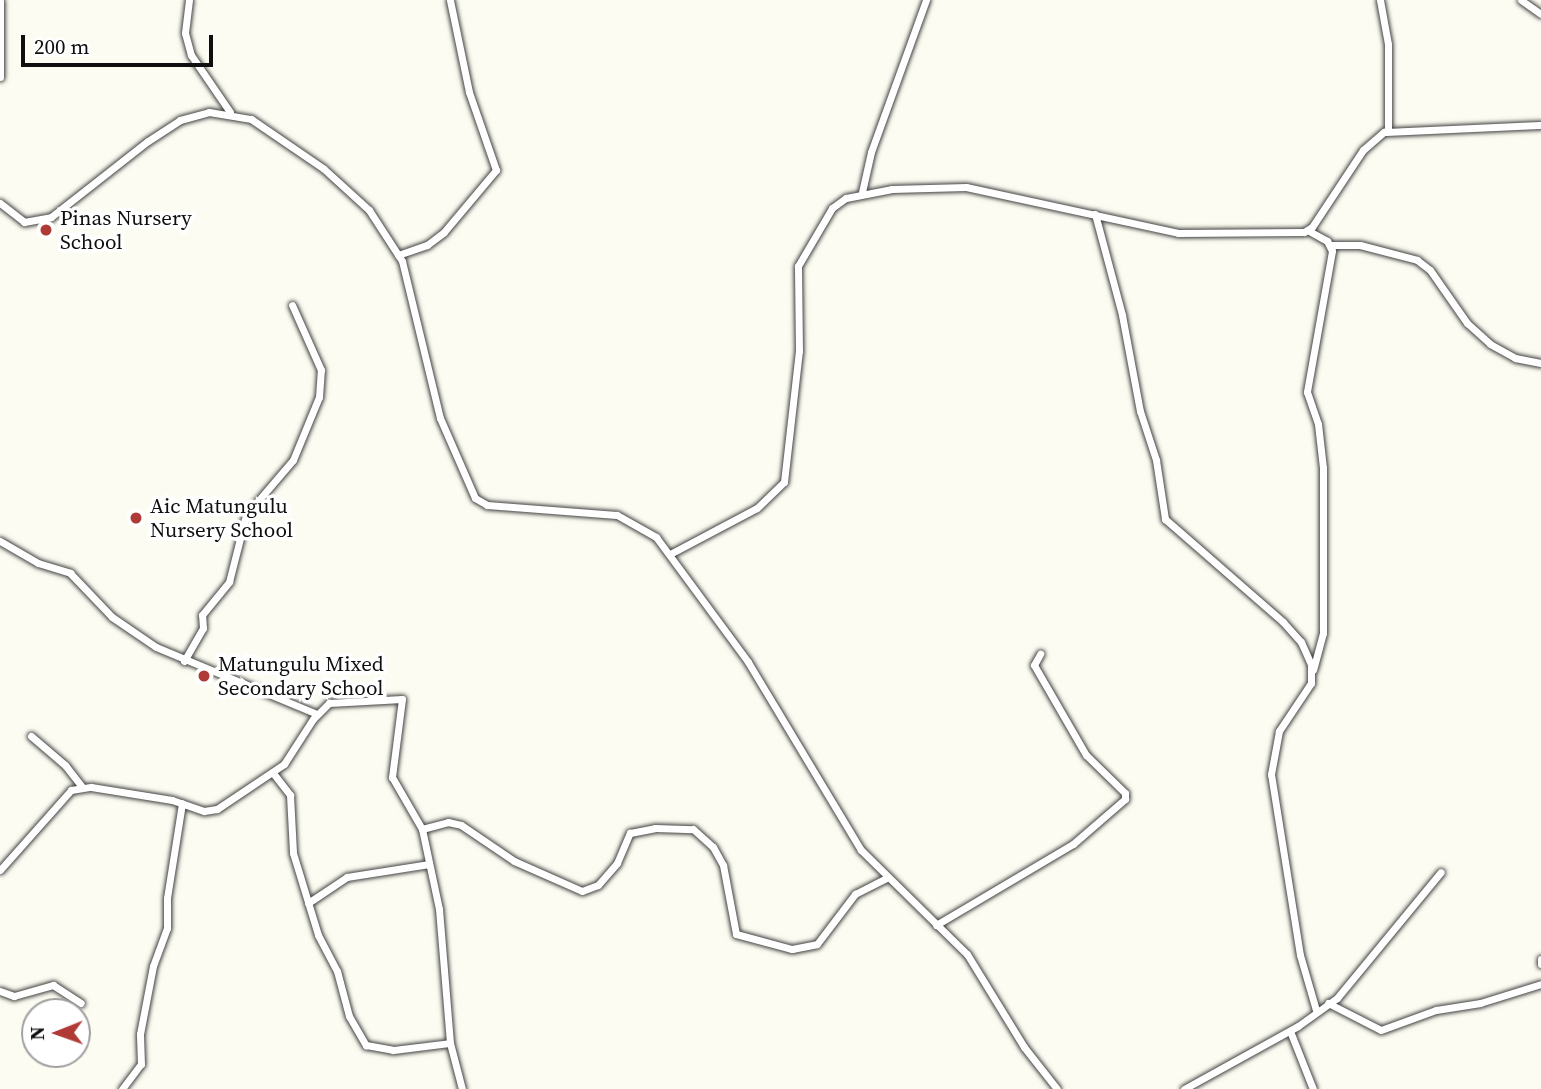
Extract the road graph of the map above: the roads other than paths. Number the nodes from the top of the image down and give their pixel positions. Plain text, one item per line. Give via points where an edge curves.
1 (189, 0) edge
2 (450, 0) edge
3 (926, 0) edge
4 (1380, 0) edge
5 (1521, 0) edge
6 (0, 1) edge
7 (1541, 14) edge
8 (1, 55) edge
9 (0, 77) edge
10 (231, 112) junction
11 (1541, 125) edge
12 (1388, 130) junction
13 (862, 192) junction
14 (0, 203) edge
15 (1095, 214) junction
16 (1309, 231) junction
17 (1331, 244) junction
18 (398, 255) junction
19 (292, 305) dead end
20 (1541, 363) edge
21 (0, 541) edge
22 (670, 554) junction
23 (1040, 654) dead end
24 (184, 661) junction
25 (1312, 672) junction
26 (317, 714) junction
27 (31, 736) dead end
28 (273, 773) junction
29 (82, 787) junction
30 (182, 803) junction
31 (422, 829) junction
32 (429, 864) junction
33 (0, 870) edge
34 (1441, 872) dead end
35 (886, 878) junction
36 (308, 903) junction
37 (936, 925) junction
38 (1541, 984) edge
39 (0, 991) edge
40 (72, 998) edge
41 (1328, 1003) junction
42 (1316, 1010) junction
43 (1290, 1031) junction
44 (450, 1043) junction
45 (122, 1089) edge
46 (462, 1089) edge
47 (1057, 1089) edge
48 (1184, 1089) edge
49 (1313, 1089) edge

1 - 10 street via 185,33 191,55
2 - 18 street via 469,92 496,170 444,233
3 - 13 street via 871,152
4 - 12 street via 1388,44
5 - 7 street
6 - 8 street
8 - 9 street
10 - 14 street via 180,120 93,180 51,218 24,222
10 - 18 street via 251,119 324,169 369,210
11 - 12 street
12 - 16 street via 1363,150
13 - 15 street via 966,187
13 - 22 street via 832,208 798,266 799,351 784,482 757,508
15 - 16 street via 1178,233
15 - 25 street via 1122,315 1140,411 1156,460 1165,519 1297,637
16 - 17 street
17 - 20 street via 1360,245 1417,260 1430,270 1467,323 1490,344 1515,358
17 - 25 street via 1330,275 1307,392 1318,424 1323,468 1323,632
18 - 22 street via 412,294 423,359 440,418 475,498 487,505 617,515 646,529
19 - 24 street via 321,370 319,397 293,460 246,515 233,572 221,595 202,615 203,628
21 - 24 street via 27,558 70,573 111,617
22 - 35 street via 748,662 849,832
23 - 37 street via 1034,664 1086,755 1125,793 1125,799 1073,844
24 - 26 street
25 - 42 street via 1308,687 1279,731 1271,774 1300,955
26 - 28 street via 291,755
26 - 31 street via 336,701 402,699 392,777
27 - 29 street via 72,772
28 - 30 street via 217,809 204,811
28 - 36 street via 290,795 293,853
29 - 30 street
29 - 33 street via 57,802
30 - 45 street via 166,898 167,928 153,966 140,1034 141,1064
31 - 32 street
31 - 35 street via 447,822 461,825 514,861 582,891 604,879 633,832 693,829 713,847 723,865 736,934 792,949 817,944 855,894
32 - 36 street via 347,877
32 - 44 street via 439,909
34 - 41 street via 1342,993
35 - 37 street
36 - 44 street via 337,971 349,1016 367,1047 393,1051
37 - 47 street via 975,965 1024,1047
38 - 41 street via 1480,1003 1436,1010 1381,1030
39 - 40 street via 24,995 49,985
41 - 42 street
42 - 43 street
43 - 48 street
43 - 49 street
44 - 46 street

